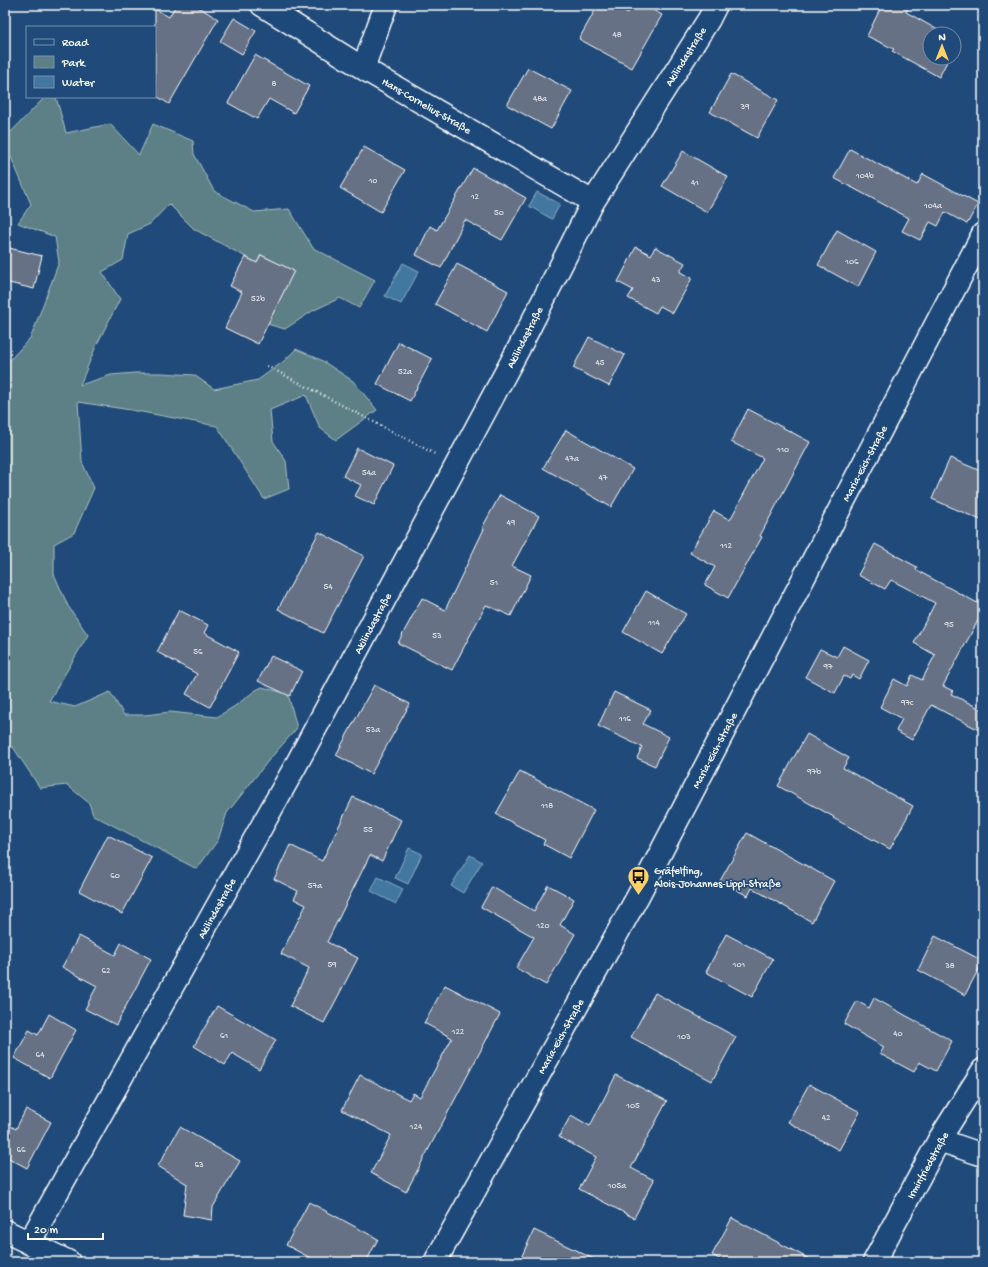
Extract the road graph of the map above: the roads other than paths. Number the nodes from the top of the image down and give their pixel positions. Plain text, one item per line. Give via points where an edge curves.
1 (262, 5) edge
2 (386, 5) edge
3 (716, 5) edge
4 (366, 70) junction
5 (593, 202) junction
6 (983, 234) edge
7 (983, 1070) edge
8 (939, 1140) junction
9 (983, 1155) edge
10 (5, 1231) edge
11 (29, 1243) junction
12 (69, 1262) edge
13 (436, 1262) edge
14 (874, 1262) edge

1 - 4 street, Hans-Cornelius-Straße
2 - 4 street via 366,60
3 - 5 street, Akilindastraße
4 - 5 street, Hans-Cornelius-Straße
5 - 11 street, Akilindastraße via 520,346 296,765
6 - 13 street, Maria-Eich-Straße via 638,896
7 - 8 street, Irminfriedstraße
8 - 9 street
8 - 14 street, Irminfriedstraße
10 - 11 street
11 - 12 street

